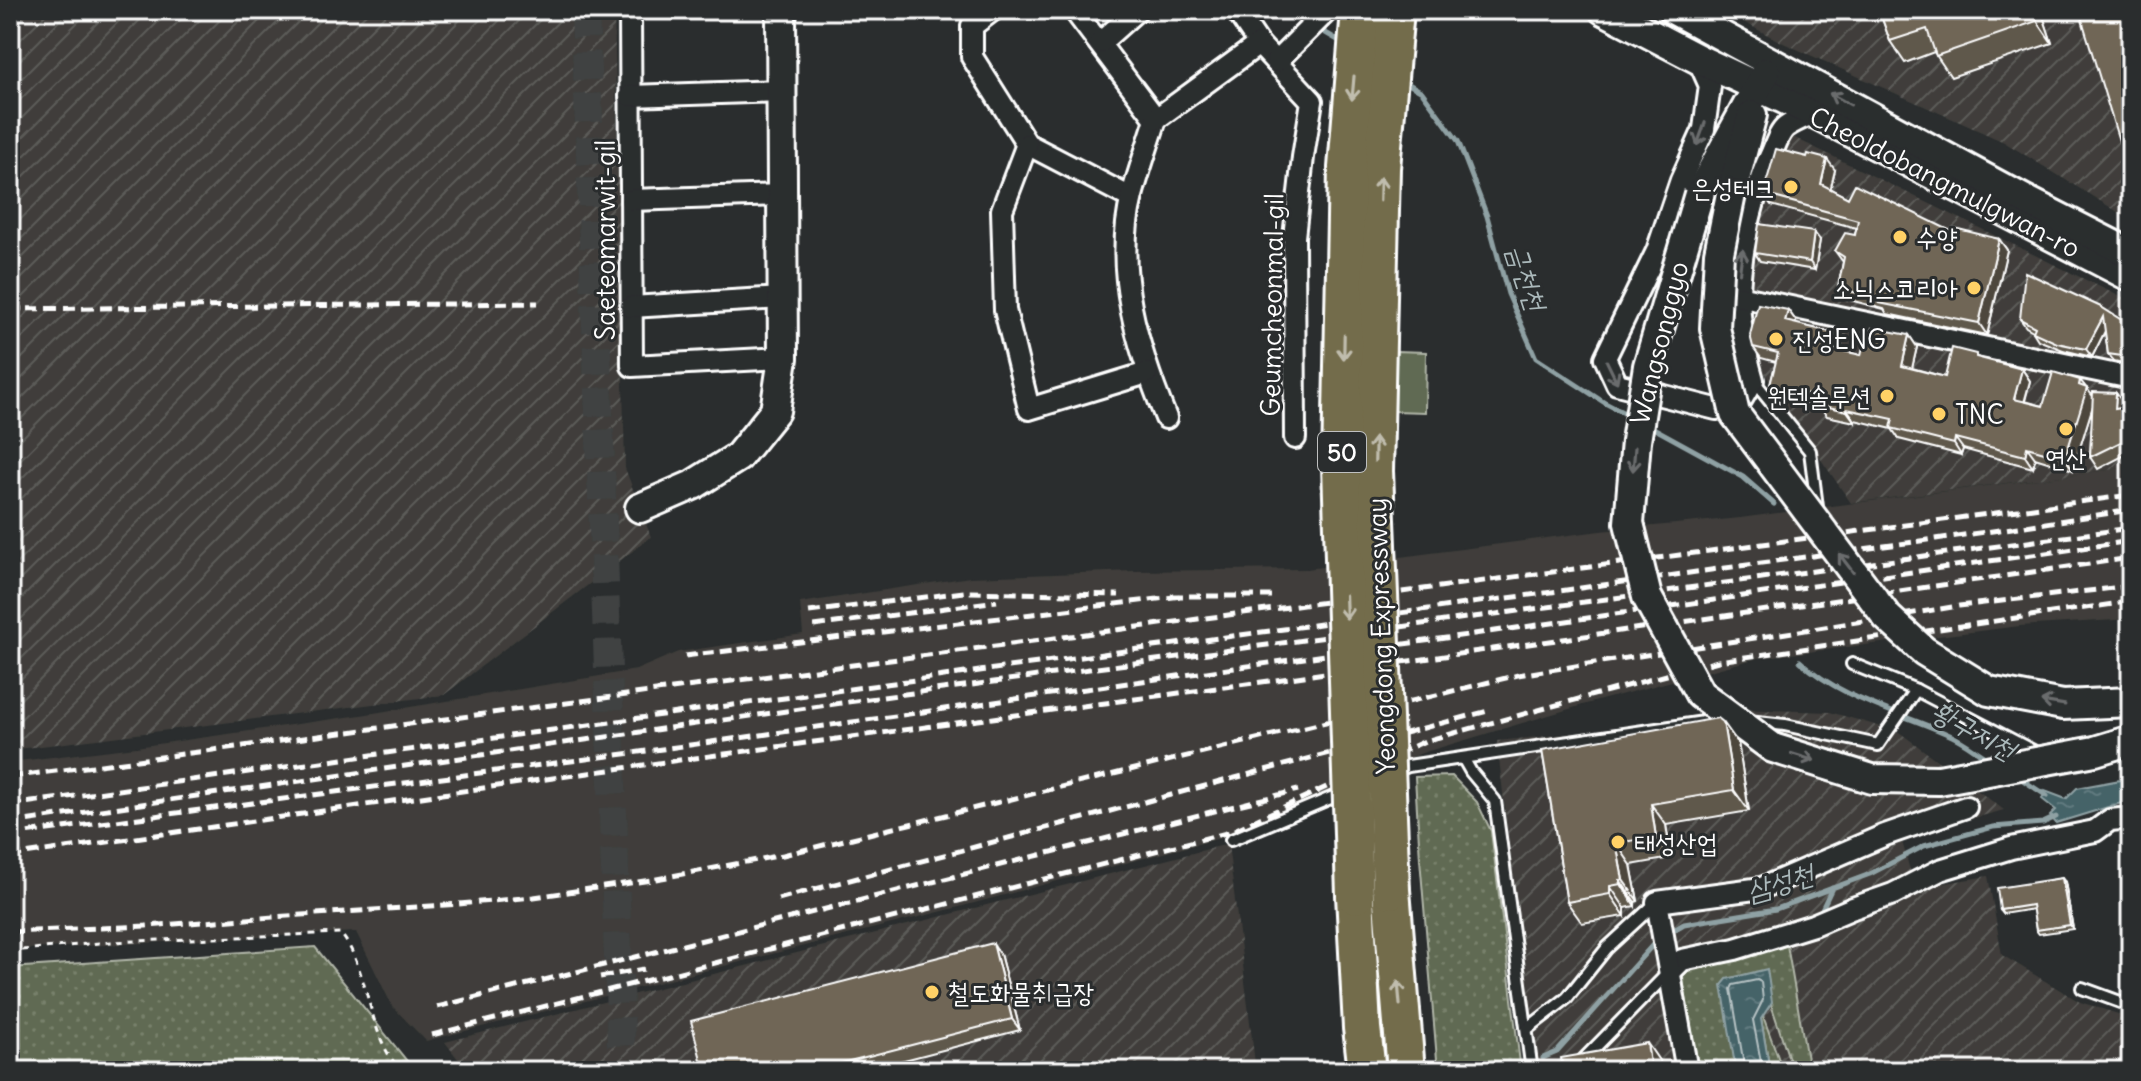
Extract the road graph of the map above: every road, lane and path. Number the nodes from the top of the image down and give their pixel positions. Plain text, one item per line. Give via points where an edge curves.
1 (630, 10) edge
2 (781, 10) edge
3 (993, 10) edge
4 (1074, 10) edge
5 (1137, 10) edge
6 (1236, 10) edge
7 (1395, 10) edge
8 (1604, 10) edge
9 (1674, 10) edge
10 (1338, 11) edge
11 (1100, 43) junction
12 (1259, 44) junction
13 (1698, 59) junction
14 (1276, 62) junction
15 (1771, 62) junction
16 (1758, 87) junction
17 (782, 91) junction
18 (630, 96) junction
19 (1814, 113) junction
20 (1156, 119) junction
21 (1027, 144) junction
22 (782, 195) junction
23 (1131, 198) junction
24 (631, 200) junction
25 (2131, 254) edge
26 (2131, 277) edge
27 (1738, 296) junction
28 (782, 298) junction
29 (631, 307) junction
30 (783, 358) junction
31 (1147, 373) junction
32 (2131, 378) edge
33 (1753, 380) junction
34 (1166, 418) dead end
35 (1295, 438) dead end
36 (1817, 507) dead end
37 (640, 508) dead end
38 (1852, 664) dead end
39 (1916, 690) junction
40 (2131, 702) edge
41 (2131, 740) edge
42 (2131, 748) edge
43 (1463, 758) junction
44 (1378, 778) dead end
45 (1363, 785) dead end
46 (1966, 807) dead end
47 (2131, 818) edge
48 (1231, 840) dead end
49 (1657, 902) junction
50 (10, 951) edge
51 (1670, 972) junction
52 (2082, 988) dead end
53 (2131, 1006) edge
54 (1527, 1029) junction
55 (404, 1071) edge
56 (1367, 1071) edge
57 (1406, 1071) edge
58 (1532, 1071) edge
59 (1572, 1071) edge
60 (1687, 1071) edge

1 - 18 street, Saeteomarwit-gil
2 - 17 street
3 - 21 street via 972,26 972,57
4 - 11 street
5 - 11 street
6 - 12 street, Geumcheonmal-gil
57 -> 7 highway, Yeongdong Expressway / 50, bridge via 1391,890 1374,471 1381,168
8 - 13 street, Cheoldobangmulgwan-ro
9 - 15 street, Cheoldobangmulgwan-ro
10 - 14 street
10 -> 56 highway, Yeongdong Expressway / 50, bridge via 1347,168 1341,466 1355,895
11 - 20 street
12 - 14 street, Geumcheonmal-gil
12 - 20 street
13 - 16 street, Cheoldobangmulgwan-ro
13 -> 33 street via 1710,86 1704,129 1657,251 1605,358 1617,384 1716,409 1739,404
14 - 35 street, Geumcheonmal-gil via 1312,101 1294,237
15 - 16 street
25 -> 15 street, Cheoldobangmulgwan-ro
16 - 19 street, Cheoldobangmulgwan-ro
40 -> 16 street, Wangsonggyo, bridge via 2063,705 1989,691 1924,651 1887,617 1735,414 1715,328 1719,253
16 -> 41 street, Wangsonggyo, bridge via 1699,194 1648,366 1636,441 1629,523 1647,597 1700,694 1773,748 1872,779 1939,780
17 - 18 street
17 - 22 street
18 - 24 street, Saeteomarwit-gil
19 - 26 street, Cheoldobangmulgwan-ro
27 -> 19 street via 1741,256 1764,169 1784,128
20 - 23 street
21 - 23 street
21 - 31 street via 1002,210 1005,310 1029,409
22 - 24 street
22 - 28 street
23 - 31 street via 1128,285
24 - 29 street, Saeteomarwit-gil
27 - 32 street
27 - 33 street
28 - 29 street
28 - 30 street
29 - 30 street, Saeteomarwit-gil via 632,366
30 - 37 street via 775,411 738,457 693,485
31 - 34 street
33 - 36 lane via 1810,451
38 - 39 lane
39 - 42 lane via 2065,767
39 - 43 lane via 1878,745 1785,725 1720,718
43 - 44 lane via 1408,766
43 - 54 lane via 1495,801
45 - 48 lane
46 - 49 street via 1762,888
47 - 51 street via 1940,870 1813,925 1682,960
49 - 51 street
49 - 54 lane via 1607,948 1567,998
50 - 55 path via 340,933 349,942 390,1060
51 - 59 lane
51 - 60 street
52 - 53 lane
54 - 58 lane

